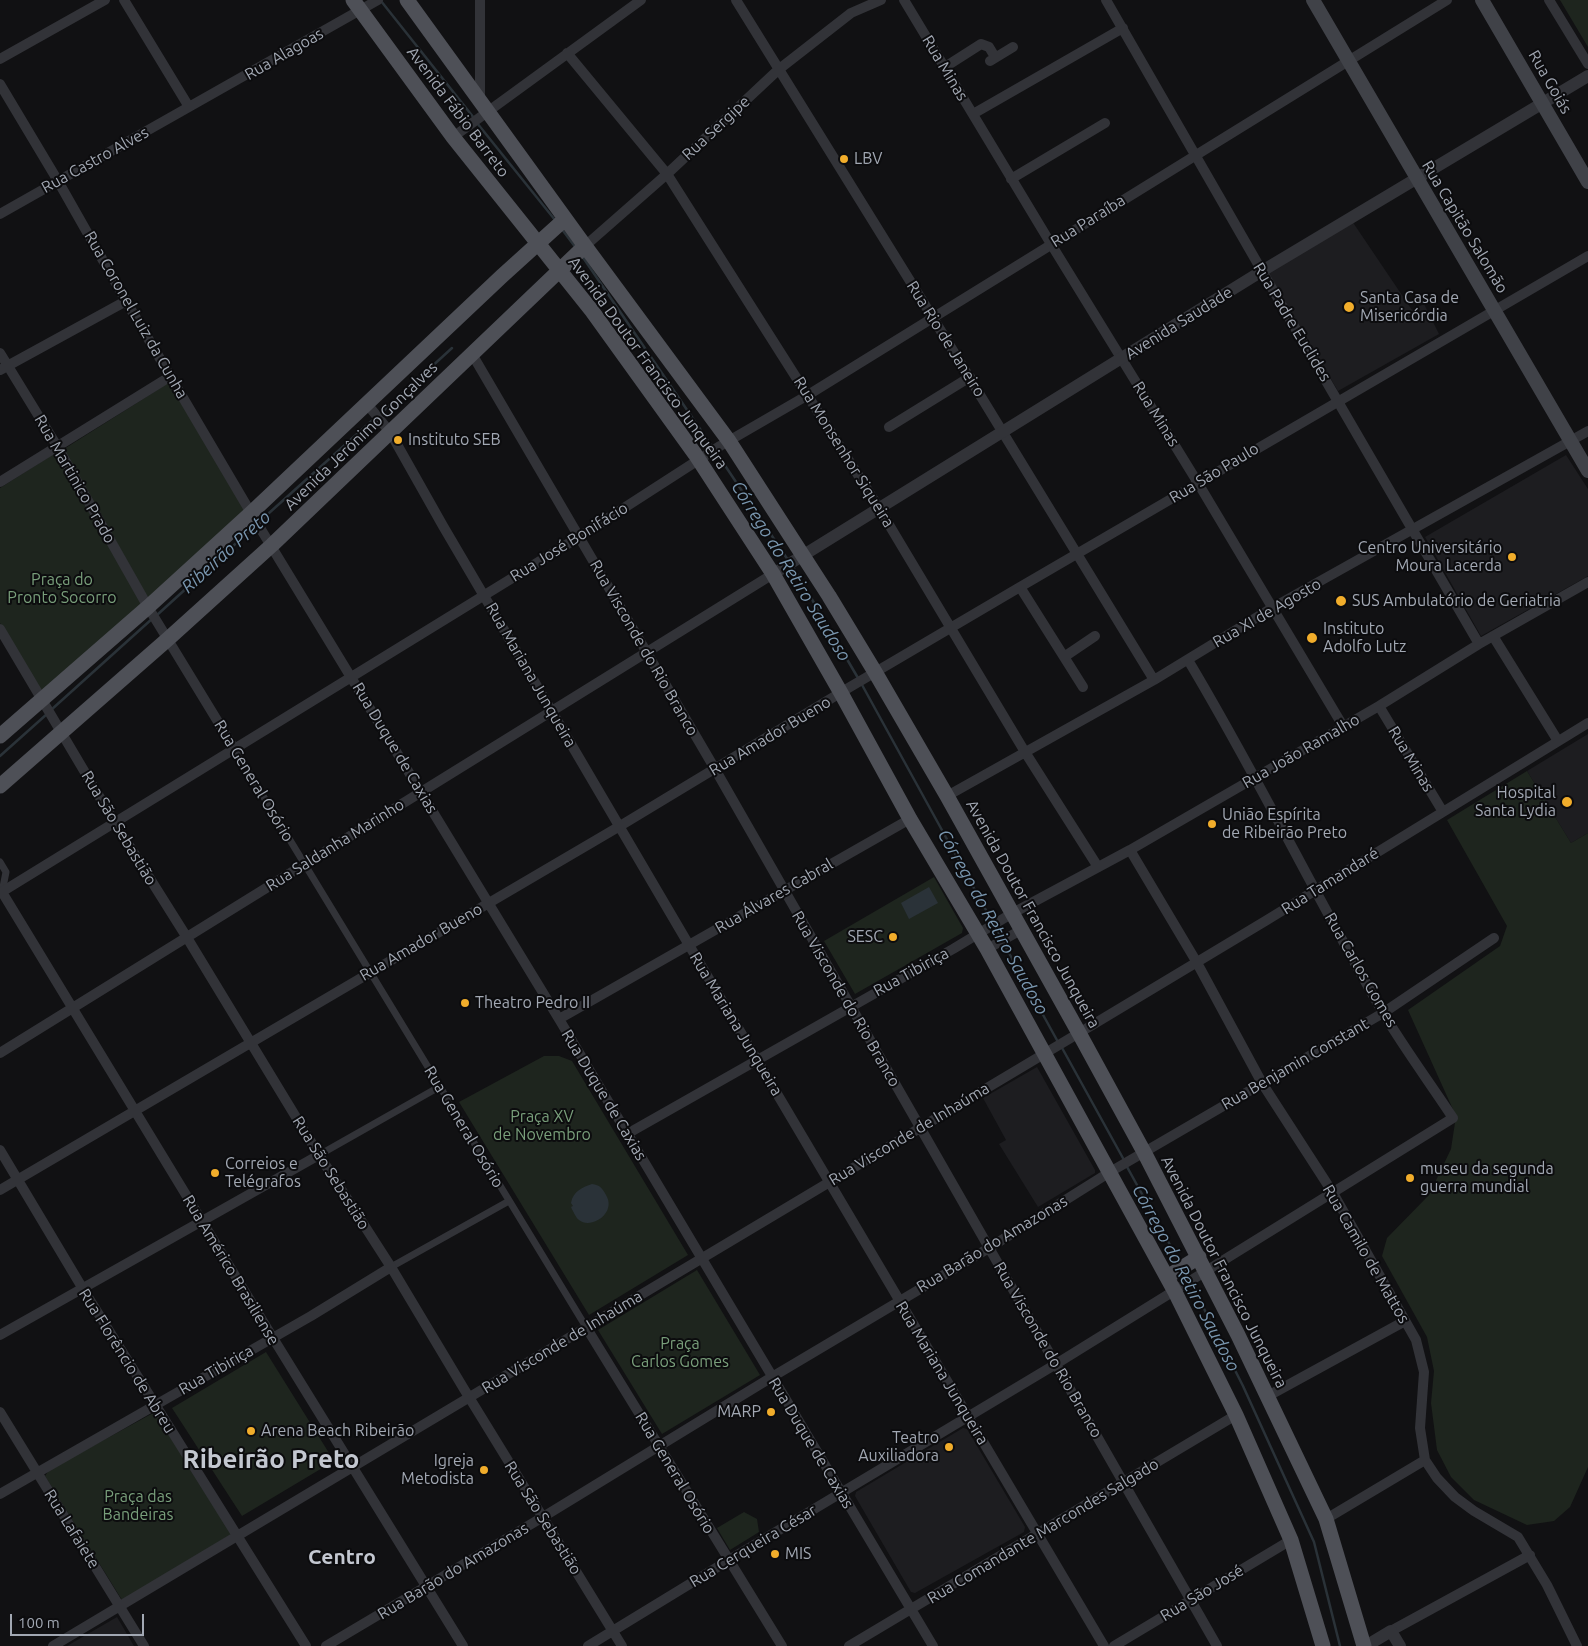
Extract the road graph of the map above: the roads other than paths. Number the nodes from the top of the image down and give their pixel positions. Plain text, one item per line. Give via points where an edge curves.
1 (105, 0) edge
2 (124, 0) edge
3 (406, 0) edge
4 (480, 0) edge
5 (641, 0) edge
6 (736, 0) edge
7 (864, 0) edge
8 (882, 0) edge
9 (904, 0) edge
10 (1106, 0) edge
11 (1313, 0) edge
12 (1447, 0) edge
13 (1482, 0) edge
14 (1549, 0) edge
15 (365, 4) edge
16 (851, 13) junction
17 (1123, 28) junction
18 (1013, 47) dead end
19 (567, 53) junction
20 (0, 59) edge
21 (1348, 60) junction
22 (1588, 64) edge
23 (945, 67) junction
24 (778, 70) junction
25 (1588, 76) edge
26 (0, 84) edge
27 (1542, 104) junction
28 (189, 107) junction
29 (483, 110) junction
30 (973, 114) junction
31 (1105, 122) dead end
32 (454, 136) junction
33 (1195, 155) junction
34 (667, 174) junction
35 (1011, 179) junction
36 (1416, 180) junction
37 (58, 181) junction
38 (1588, 182) edge
39 (0, 214) edge
40 (562, 222) junction
41 (541, 241) junction
42 (1051, 244) junction
43 (582, 248) junction
44 (1588, 256) edge
45 (562, 268) junction
46 (1262, 271) junction
47 (126, 301) junction
48 (1495, 311) junction
49 (933, 318) junction
50 (0, 353) edge
51 (472, 354) junction
52 (1122, 359) junction
53 (4, 368) edge
54 (171, 376) junction
55 (970, 378) junction
56 (808, 395) junction
57 (1338, 400) junction
58 (369, 406) junction
59 (889, 427) dead end
60 (388, 428) junction
61 (1002, 431) junction
62 (1588, 431) edge
63 (1571, 441) junction
64 (724, 444) junction
65 (58, 446) junction
66 (702, 458) junction
67 (1588, 471) edge
68 (0, 482) edge
69 (1198, 483) junction
70 (879, 508) junction
71 (254, 516) junction
72 (1412, 530) junction
73 (579, 537) junction
74 (270, 541) junction
75 (1077, 554) junction
76 (800, 558) junction
77 (776, 572) junction
78 (1588, 582) edge
79 (1020, 587) junction
80 (483, 594) junction
81 (1272, 608) junction
82 (151, 611) junction
83 (951, 628) junction
84 (0, 630) edge
85 (166, 635) junction
86 (1095, 636) dead end
87 (1493, 636) junction
88 (1479, 644) junction
89 (647, 653) junction
90 (1064, 658) junction
91 (1188, 660) junction
92 (872, 674) junction
93 (352, 676) junction
94 (1154, 680) junction
95 (1083, 687) dead end
96 (846, 690) junction
97 (44, 704) junction
98 (1378, 706) junction
99 (552, 710) junction
100 (1588, 723) edge
101 (1343, 726) junction
102 (59, 729) junction
103 (0, 736) edge
104 (1558, 741) junction
105 (234, 748) junction
106 (1025, 752) junction
107 (714, 769) junction
108 (1255, 777) junction
109 (0, 786) edge
110 (421, 792) junction
111 (947, 796) junction
112 (1443, 812) junction
113 (910, 819) junction
114 (115, 823) junction
115 (620, 826) junction
116 (1130, 850) junction
117 (0, 862) edge
118 (304, 864) junction
119 (1098, 867) junction
120 (783, 890) junction
121 (1315, 890) junction
122 (1, 893) edge
123 (488, 903) junction
124 (1008, 916) junction
125 (982, 932) junction
126 (1017, 932) junction
127 (186, 936) junction
128 (1494, 938) dead end
129 (689, 944) junction
130 (990, 948) junction
131 (1196, 961) junction
132 (370, 972) junction
133 (851, 1006) junction
134 (72, 1009) junction
135 (1383, 1012) junction
136 (559, 1019) junction
137 (1075, 1035) junction
138 (251, 1043) junction
139 (1046, 1051) junction
140 (0, 1053) edge
141 (758, 1061) junction
142 (1262, 1084) junction
143 (439, 1087) junction
144 (134, 1110) junction
145 (1454, 1118) joint
146 (921, 1127) junction
147 (627, 1134) junction
148 (0, 1150) edge
149 (319, 1155) junction
150 (1140, 1155) junction
151 (1114, 1170) junction
152 (18, 1180) junction
153 (829, 1182) junction
154 (0, 1190) edge
155 (1333, 1193) junction
156 (509, 1201) junction
157 (202, 1221) junction
158 (989, 1248) junction
159 (701, 1258) junction
160 (1196, 1259) junction
161 (391, 1267) junction
162 (1202, 1274) junction
163 (1170, 1275) junction
164 (83, 1289) junction
165 (1178, 1290) junction
166 (899, 1301) junction
167 (1405, 1321) junction
168 (586, 1327) junction
169 (0, 1335) edge
170 (273, 1338) junction
171 (1056, 1364) junction
172 (772, 1377) junction
173 (1268, 1396) junction
174 (469, 1398) junction
175 (155, 1405) junction
176 (0, 1412) edge
177 (1236, 1415) junction
178 (969, 1416) junction
179 (658, 1446) junction
180 (1425, 1460) junction
181 (352, 1467) junction
182 (37, 1472) junction
183 (1124, 1483) junction
184 (841, 1493) junction
185 (0, 1494) edge
186 (543, 1517) junction
187 (1326, 1520) junction
188 (1039, 1533) junction
189 (238, 1535) junction
190 (1291, 1540) junction
191 (1530, 1556) junction
192 (729, 1560) junction
193 (426, 1587) junction
194 (1190, 1599) junction
195 (120, 1606) junction
196 (911, 1608) junction
197 (613, 1631) junction
198 (1392, 1631) junction
199 (53, 1646) edge
200 (144, 1646) edge
201 (306, 1646) edge
202 (326, 1646) edge
203 (463, 1646) edge
204 (588, 1646) edge
205 (622, 1646) edge
206 (782, 1646) edge
207 (849, 1646) edge
208 (933, 1646) edge
209 (1104, 1646) edge
210 (1114, 1646) edge
211 (1217, 1646) edge
212 (1323, 1646) edge
213 (1365, 1646) edge
214 (1400, 1646) edge
215 (1578, 1646) edge

1 - 20 street
2 - 28 street
3 - 29 main road, Avenida Fábio Barreto
4 - 29 street
5 - 19 street
6 - 24 street, Rua Rio de Janeiro
7 - 16 street, Rua Sergipe
8 - 16 street, Rua Sergipe
9 - 23 street, Rua Minas
10 - 17 street, Rua Padre Euclides
11 - 21 main road, Rua Capitão Salomão
12 - 21 street, Rua Paraíba
13 - 27 main road, Rua Goiás
14 - 22 street
15 - 28 street, Rua Alagoas
15 - 32 main road, Avenida Fábio Barreto
16 - 24 street, Rua Sergipe
17 - 30 street
17 - 33 street, Rua Padre Euclides
18 - 23 street via 993,59 990,47 982,44
19 - 29 street
19 - 34 street, Rua Monsenhor Siqueira
21 - 33 street, Rua Paraíba
21 - 36 main road, Rua Capitão Salomão
23 - 30 street, Rua Minas
24 - 34 street, Rua Sergipe
24 - 49 street, Rua Rio de Janeiro
25 - 27 street, Avenida Saudade
26 - 37 street, Rua Coronel Luiz da Cunha
27 - 36 street, Avenida Saudade
27 - 38 main road, Rua Goiás
28 - 37 street, Rua Castro Alves
29 - 32 street
29 - 40 main road, Avenida Fábio Barreto
30 - 35 street, Rua Minas
31 - 35 street
32 - 41 main road, Avenida Fábio Barreto
33 - 42 street, Rua Paraíba
33 - 46 street, Rua Padre Euclides
34 - 43 street, Rua Sergipe
34 - 56 street, Rua Monsenhor Siqueira
35 - 42 street, Rua Minas
36 - 46 street, Avenida Saudade
36 - 48 main road, Rua Capitão Salomão
37 - 39 street, Rua Castro Alves
37 - 47 street, Rua Coronel Luiz da Cunha
40 - 41 main road, Avenida Jerônimo Gonçalves
40 - 43 main road, Avenida Fábio Barreto
41 - 45 main road, Avenida Doutor Francisco Junqueira
41 - 58 main road, Avenida Jerônimo Gonçalves
42 - 49 street, Rua Paraíba
42 - 52 street, Rua Minas
43 - 45 main road, Avenida Jerônimo Gonçalves
43 - 64 main road, Avenida Doutor Francisco Junqueira
44 - 48 street, Rua São Paulo
45 - 51 main road, Avenida Jerônimo Gonçalves
45 - 66 main road, Avenida Doutor Francisco Junqueira
46 - 52 street, Avenida Saudade
46 - 57 street, Rua Padre Euclides
47 - 53 street
47 - 54 street, Rua Coronel Luiz da Cunha
48 - 57 street, Rua São Paulo
48 - 63 main road, Rua Capitão Salomão
49 - 55 street, Rua Rio de Janeiro
49 - 56 street, Rua Paraíba
50 - 53 street, Rua Martinico Prado
51 - 60 main road, Avenida Jerônimo Gonçalves
51 - 73 street, Rua Visconde do Rio Branco
52 - 61 street, Avenida Saudade
52 - 69 street, Rua Minas
53 - 65 street, Rua Martinico Prado
54 - 65 street
54 - 71 street, Rua Coronel Luiz da Cunha
55 - 59 street
55 - 61 street, Rua Rio de Janeiro
56 - 64 street, Rua Paraíba
56 - 70 street, Rua Monsenhor Siqueira
57 - 69 street, Rua São Paulo
57 - 72 street, Rua Padre Euclides
58 - 60 street, Rua Mariana Junqueira
58 - 71 main road, Avenida Jerônimo Gonçalves
60 - 74 main road, Avenida Jerônimo Gonçalves
60 - 80 street, Rua Mariana Junqueira
61 - 70 street, Avenida Saudade
61 - 75 street, Rua Rio de Janeiro
62 - 63 street, Rua XI de Agosto
63 - 67 main road, Rua Capitão Salomão
63 - 72 street, Rua XI de Agosto
64 - 66 street, Rua José Bonifácio
64 - 76 main road, Avenida Doutor Francisco Junqueira
65 - 68 street
65 - 82 street, Rua Martinico Prado
66 - 73 street, Rua José Bonifácio
66 - 77 main road, Avenida Doutor Francisco Junqueira
69 - 75 street, Rua São Paulo
69 - 81 street, Rua Minas
70 - 76 street, Avenida Saudade
70 - 83 street, Rua Monsenhor Siqueira
71 - 74 street, Rua Coronel Luiz da Cunha
71 - 82 main road, Avenida Jerônimo Gonçalves
72 - 81 street, Rua XI de Agosto
72 - 88 street, Rua Padre Euclides
73 - 80 street, Rua José Bonifácio
73 - 89 street, Rua Visconde do Rio Branco
74 - 85 main road, Avenida Jerônimo Gonçalves
74 - 93 street, Rua Duque de Caxias
75 - 79 street, Rua São Paulo
75 - 94 street, Rua Rio de Janeiro
76 - 77 street, Avenida Saudade
76 - 92 main road, Avenida Doutor Francisco Junqueira
77 - 89 street, Rua Saldanha Marinho
77 - 96 main road, Avenida Doutor Francisco Junqueira
78 - 87 street, Rua João Ramalho
79 - 83 street, Rua São Paulo
79 - 90 street
80 - 93 street, Rua José Bonifácio
80 - 99 street, Rua Mariana Junqueira
81 - 91 street, Rua XI de Agosto
81 - 101 street, Rua Minas
82 - 85 street, Rua General Osório
82 - 97 main road, Avenida Jerônimo Gonçalves
83 - 92 street, Rua São Paulo
83 - 106 street, Rua Monsenhor Siqueira
84 - 97 street, Rua São Sebastião
85 - 102 main road, Avenida Jerônimo Gonçalves
85 - 105 street, Rua General Osório
86 - 90 street
87 - 88 street, Rua João Ramalho
87 - 104 street
88 - 98 street, Rua João Ramalho
89 - 99 street, Rua Saldanha Marinho
89 - 107 street, Rua Visconde do Rio Branco
90 - 95 street
91 - 94 street, Rua XI de Agosto
91 - 108 street, Rua Carlos Gomes
92 - 96 street, Rua São Paulo
92 - 111 main road, Avenida Doutor Francisco Junqueira
93 - 105 street, Rua José Bonifácio
93 - 110 street, Rua Duque de Caxias
94 - 106 street, Rua XI de Agosto
96 - 107 street, Rua Amador Bueno
96 - 113 main road, Avenida Doutor Francisco Junqueira
97 - 102 street, Rua São Sebastião
97 - 103 main road, Avenida Jerônimo Gonçalves
98 - 101 street, Rua João Ramalho
98 - 112 street, Rua Minas
99 - 110 street, Rua Saldanha Marinho
99 - 115 street, Rua Mariana Junqueira
100 - 104 street, Rua Tamandaré
101 - 108 street, Rua João Ramalho
102 - 109 main road, Avenida Jerônimo Gonçalves
102 - 114 street, Rua São Sebastião
104 - 112 street, Rua Tamandaré
105 - 114 street, Rua José Bonifácio
105 - 118 street, Rua General Osório
106 - 111 street, Rua XI de Agosto
106 - 119 street, Rua Monsenhor Siqueira
107 - 115 street, Rua Amador Bueno
107 - 120 street, Rua Visconde do Rio Branco
108 - 116 street, Rua João Ramalho
108 - 121 street, Rua Carlos Gomes
110 - 118 street, Rua Saldanha Marinho
110 - 123 street, Rua Duque de Caxias
111 - 124 main road, Avenida Doutor Francisco Junqueira
112 - 121 street, Rua Tamandaré
113 - 120 street, Rua Álvares Cabral
113 - 125 main road, Avenida Doutor Francisco Junqueira
114 - 122 street, Rua José Bonifácio
114 - 127 street, Rua São Sebastião
115 - 123 street, Rua Amador Bueno
115 - 129 street, Rua Mariana Junqueira
116 - 119 street, Rua João Ramalho
116 - 131 street, Rua Camilo de Mattos
117 - 122 street via 6,872
118 - 127 street, Rua Saldanha Marinho
118 - 132 street, Rua General Osório
119 - 124 street, Rua João Ramalho
120 - 129 street, Rua Álvares Cabral
120 - 133 street, Rua Visconde do Rio Branco
121 - 131 street, Rua Tamandaré
121 - 135 street, Rua Carlos Gomes
122 - 134 street, Rua Américo Brasiliense
123 - 132 street, Rua Amador Bueno
123 - 136 street, Rua Duque de Caxias
124 - 125 street, Rua Tibiriça
124 - 126 main road, Avenida Doutor Francisco Junqueira
125 - 130 main road, Avenida Doutor Francisco Junqueira
125 - 133 street, Rua Tibiriça
126 - 130 street
126 - 137 main road, Avenida Doutor Francisco Junqueira
127 - 134 street, Rua Saldanha Marinho
127 - 138 street, Rua São Sebastião
128 - 135 street, Rua Benjamin Constant
129 - 136 street, Rua Álvares Cabral
129 - 141 street, Rua Mariana Junqueira
130 - 139 main road, Avenida Doutor Francisco Junqueira
131 - 137 street, Rua Tamandaré
131 - 142 street, Rua Camilo de Mattos
132 - 138 street, Rua Amador Bueno
132 - 143 street, Rua General Osório
133 - 141 street, Rua Tibiriça
133 - 146 street, Rua Visconde do Rio Branco
134 - 140 street, Rua Saldanha Marinho
134 - 144 street, Rua Américo Brasiliense
135 - 142 street, Rua Benjamin Constant
135 - 145 street, Rua Carlos Gomes
136 - 147 street, Rua Duque de Caxias
137 - 139 street, Rua Visconde de Inhaúma
137 - 150 main road, Avenida Doutor Francisco Junqueira
138 - 144 street, Rua Amador Bueno
138 - 149 street, Rua São Sebastião
139 - 146 street, Rua Visconde de Inhaúma
139 - 151 main road, Avenida Doutor Francisco Junqueira
141 - 147 street, Rua Tibiriça
141 - 153 street, Rua Mariana Junqueira
142 - 150 street, Rua Benjamin Constant
142 - 155 street, Rua Camilo de Mattos
143 - 149 street
143 - 156 street, Rua General Osório
144 - 152 street, Rua Amador Bueno
144 - 157 street, Rua Américo Brasiliense
145 - 155 street, Rua Cerqueira César
146 - 153 street, Rua Visconde de Inhaúma
146 - 158 street, Rua Visconde do Rio Branco
147 - 159 street, Rua Duque de Caxias
148 - 152 street, Rua Florêncio de Abreu
149 - 157 street
149 - 161 street, Rua São Sebastião
150 - 151 street, Rua Barão do Amazonas
150 - 160 main road, Avenida Doutor Francisco Junqueira
151 - 158 street, Rua Barão do Amazonas
151 - 163 main road, Avenida Doutor Francisco Junqueira
152 - 154 street, Rua Amador Bueno
152 - 164 street, Rua Florêncio de Abreu
153 - 159 street, Rua Visconde de Inhaúma
153 - 166 street, Rua Mariana Junqueira
155 - 162 street, Rua Cerqueira César
155 - 167 street, Rua Camilo de Mattos
156 - 161 street, Rua Tibiriça
156 - 168 street, Rua General Osório
157 - 164 street
157 - 170 street, Rua Américo Brasiliense
158 - 166 street, Rua Barão do Amazonas
158 - 171 street, Rua Visconde do Rio Branco
159 - 168 street, Rua Visconde de Inhaúma
159 - 172 street, Rua Duque de Caxias
160 - 162 main road, Avenida Doutor Francisco Junqueira
160 - 163 main road
161 - 170 street, Rua Tibiriça
161 - 174 street, Rua São Sebastião
162 - 165 street, Rua Cerqueira César
162 - 173 main road, Avenida Doutor Francisco Junqueira
163 - 165 main road, Avenida Doutor Francisco Junqueira
164 - 169 street
164 - 175 street, Rua Florêncio de Abreu
165 - 171 street, Rua Cerqueira César
165 - 177 main road, Avenida Doutor Francisco Junqueira
166 - 172 street, Rua Barão do Amazonas
166 - 178 street, Rua Mariana Junqueira
167 - 173 street
167 - 180 street, Rua Camilo de Mattos via 1416,1340 1424,1372 1420,1428
168 - 174 street, Rua Visconde de Inhaúma
168 - 179 street, Rua General Osório
170 - 175 street, Rua Tibiriça
170 - 181 street, Rua Américo Brasiliense
171 - 178 street, Rua Cerqueira César
171 - 183 street, Rua Visconde do Rio Branco
172 - 179 street, Rua Barão do Amazonas
172 - 184 street, Rua Duque de Caxias
173 - 187 main road, Avenida Doutor Francisco Junqueira
174 - 181 street, Rua Visconde de Inhaúma
174 - 186 street, Rua São Sebastião
175 - 182 street, Rua Tibiriça
175 - 189 street, Rua Florêncio de Abreu
176 - 182 street, Rua Lafaiete
177 - 183 street, Rua Comandante Marcondes Salgado
177 - 190 main road, Avenida Doutor Francisco Junqueira
178 - 184 street, Rua Cerqueira César
178 - 188 street, Rua Mariana Junqueira
179 - 186 street, Rua Barão do Amazonas
179 - 192 street, Rua General Osório
180 - 187 street
180 - 191 street, Rua Camilo de Mattos via 1455,1496 1518,1537
181 - 189 street, Rua Visconde de Inhaúma
181 - 193 street, Rua Américo Brasiliense
182 - 185 street, Rua Tibiriça
182 - 195 street, Rua Lafaiete
183 - 188 street, Rua Comandante Marcondes Salgado
183 - 194 street, Rua Visconde do Rio Branco
184 - 192 street, Rua Cerqueira César
184 - 196 street, Rua Duque de Caxias
186 - 193 street, Rua Barão do Amazonas
186 - 197 street, Rua São Sebastião
187 - 213 main road, Avenida Doutor Francisco Junqueira
188 - 196 street, Rua Comandante Marcondes Salgado
188 - 209 street, Rua Mariana Junqueira
189 - 195 street, Rua Visconde de Inhaúma
189 - 201 street, Rua Florêncio de Abreu
190 - 194 street, Rua São José
190 - 212 main road, Avenida Doutor Francisco Junqueira
191 - 198 street
191 - 215 street, Rua Camilo de Mattos
192 - 197 street, Rua Cerqueira César
192 - 206 street, Rua General Osório
193 - 202 street, Rua Barão do Amazonas
193 - 203 street, Rua Américo Brasiliense
194 - 210 street, Rua São José
194 - 211 street, Rua Visconde do Rio Branco
195 - 199 street, Rua Visconde de Inhaúma
195 - 200 street, Rua Lafaiete
196 - 207 street, Rua Comandante Marcondes Salgado
196 - 208 street, Rua Duque de Caxias
197 - 204 street, Rua Cerqueira César
197 - 205 street, Rua São Sebastião
198 - 213 street
198 - 214 street

